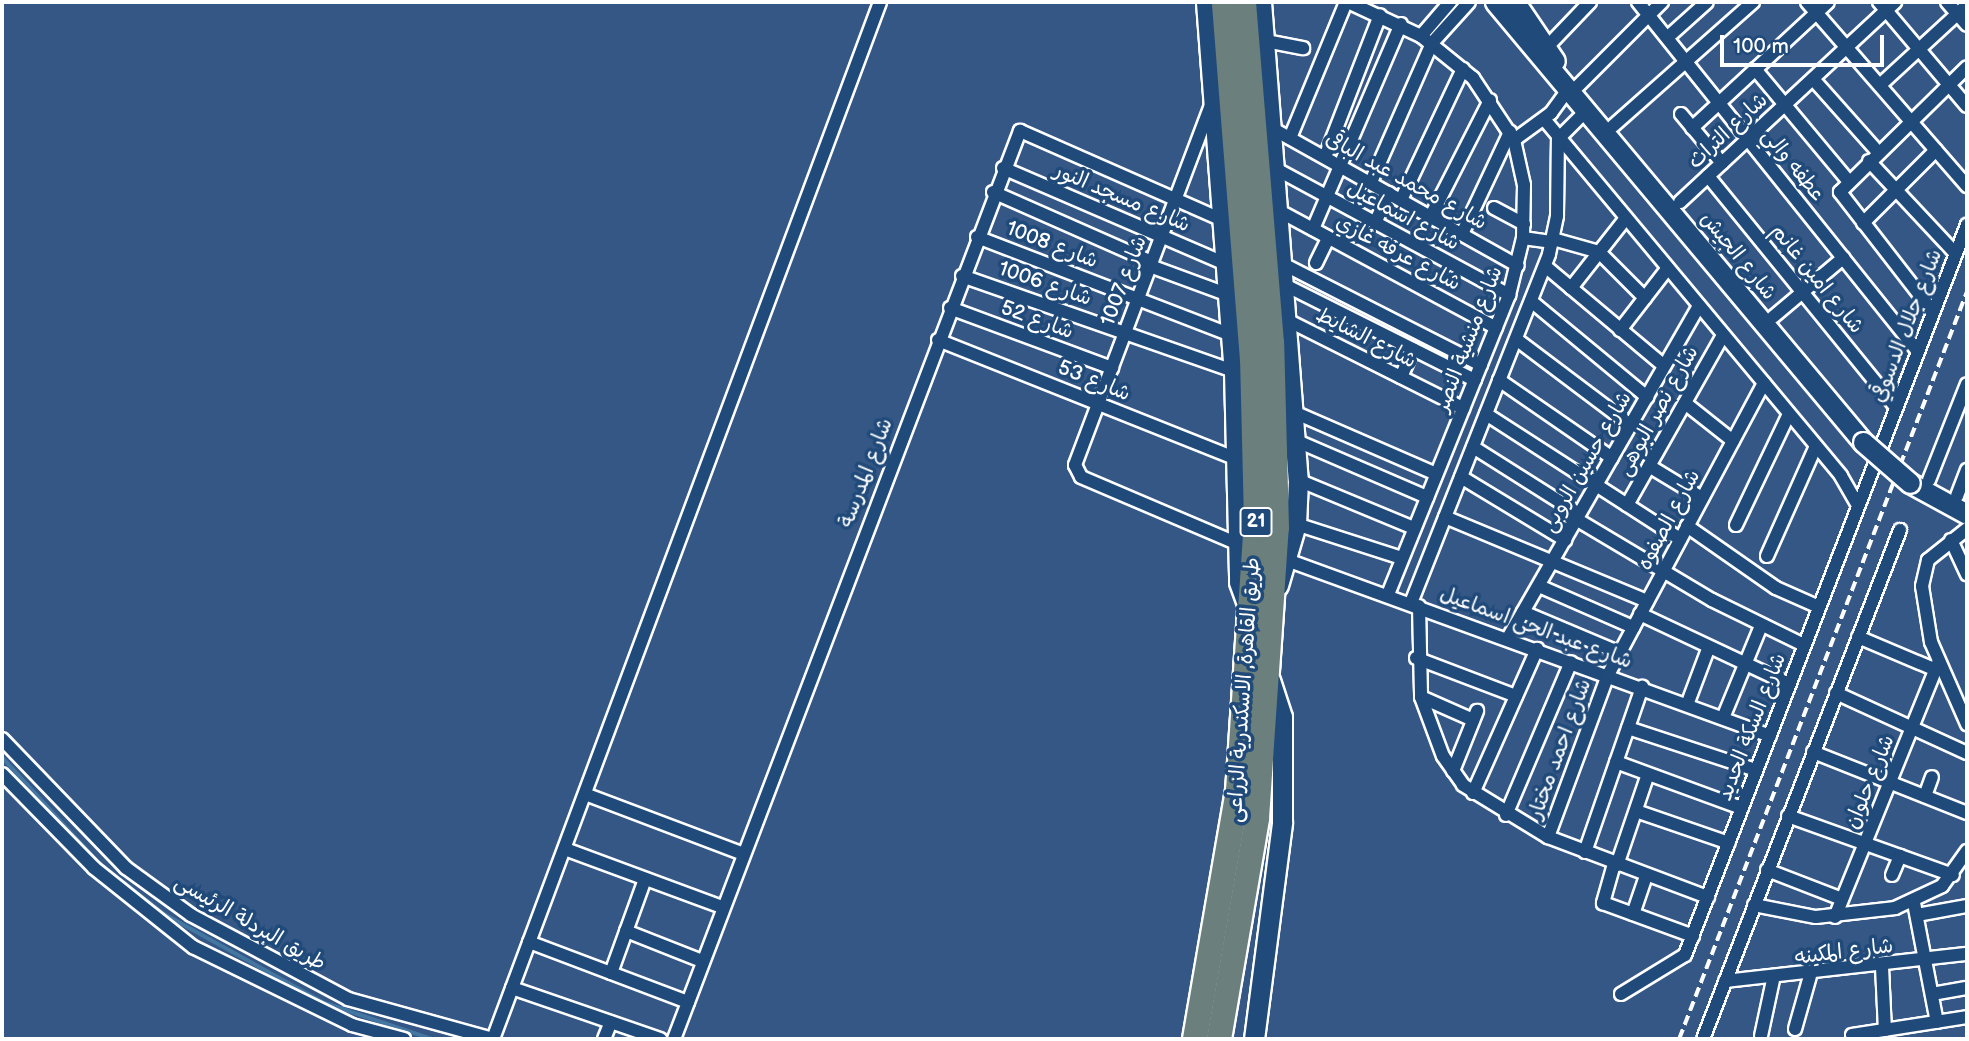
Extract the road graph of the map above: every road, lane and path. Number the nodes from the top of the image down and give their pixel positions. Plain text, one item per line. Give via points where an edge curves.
1 (880, 2) edge
2 (1244, 2) edge
3 (1261, 2) edge
4 (1347, 2) edge
5 (1450, 2) edge
6 (1469, 2) edge
7 (1495, 2) edge
8 (1515, 2) edge
9 (1589, 2) edge
10 (1638, 2) edge
11 (1662, 2) edge
12 (1707, 2) edge
13 (1753, 2) edge
14 (1807, 2) edge
15 (1828, 2) edge
16 (1947, 2) edge
17 (1207, 4) edge
18 (1887, 5) edge
19 (1962, 10) edge
20 (1651, 13) junction
21 (1816, 13) junction
22 (1380, 15) junction
23 (1401, 24) junction
24 (1967, 25) edge
25 (1668, 37) junction
26 (1426, 39) junction
27 (1266, 41) junction
28 (1846, 47) junction
29 (1303, 48) dead end
30 (1546, 48) junction
31 (1919, 49) junction
32 (1686, 61) junction
33 (1967, 67) edge
34 (1463, 69) junction
35 (1755, 69) junction
36 (1813, 79) junction
37 (1949, 85) junction
38 (1880, 86) junction
39 (1573, 89) junction
40 (1214, 98) junction
41 (1490, 100) junction
42 (1719, 103) junction
43 (1785, 105) junction
44 (1967, 106) edge
45 (1590, 108) junction
46 (1681, 114) dead end
47 (1544, 119) junction
48 (1911, 121) junction
49 (1613, 126) junction
50 (1692, 128) junction
51 (1282, 134) junction
52 (1512, 136) junction
53 (1559, 137) junction
54 (1748, 139) junction
55 (1936, 150) junction
56 (1325, 157) junction
57 (1874, 157) junction
58 (1722, 163) junction
59 (1342, 167) junction
60 (1003, 169) junction
61 (1278, 170) junction
62 (1708, 176) junction
63 (1371, 182) junction
64 (1849, 182) junction
65 (1967, 186) edge
66 (1896, 190) junction
67 (993, 192) junction
68 (1395, 196) junction
69 (1328, 197) junction
70 (1176, 199) junction
71 (1680, 202) junction
72 (1494, 208) dead end
73 (1281, 212) junction
74 (1430, 216) junction
75 (1626, 218) junction
76 (1223, 220) junction
77 (1375, 223) junction
78 (1524, 223) junction
79 (1863, 223) junction
80 (1967, 225) edge
81 (1313, 229) junction
82 (1462, 234) junction
83 (1161, 236) junction
84 (977, 237) junction
85 (1328, 238) junction
86 (1523, 238) junction
87 (1553, 241) junction
88 (1599, 252) junction
89 (1956, 254) junction
90 (1843, 258) junction
91 (1151, 264) junction
92 (1226, 264) junction
93 (1316, 264) dead end
94 (1519, 264) junction
95 (1285, 265) junction
96 (1668, 268) junction
97 (1543, 269) junction
98 (962, 276) junction
99 (1287, 286) junction
100 (1571, 288) junction
101 (1802, 292) junction
102 (1228, 295) junction
103 (1509, 295) junction
104 (1645, 298) junction
105 (1138, 299) junction
106 (1531, 301) junction
107 (1699, 306) junction
108 (950, 308) junction
109 (1933, 312) junction
110 (1773, 317) junction
111 (1289, 321) junction
112 (1496, 328) junction
113 (1620, 330) junction
114 (1125, 333) junction
115 (1231, 335) junction
116 (1723, 335) junction
117 (1516, 339) junction
118 (938, 340) junction
119 (1413, 350) junction
120 (1918, 352) junction
121 (1481, 365) junction
122 (1664, 366) junction
123 (1112, 368) junction
124 (1234, 371) junction
125 (1401, 377) junction
126 (1475, 380) junction
127 (1499, 380) junction
128 (1764, 383) junction
129 (1967, 384) edge
130 (1647, 397) junction
131 (1685, 403) junction
132 (1098, 404) junction
133 (1896, 407) junction
134 (1463, 408) junction
135 (1296, 413) junction
136 (1486, 414) junction
137 (1789, 414) junction
138 (1962, 414) edge
139 (1630, 425) junction
140 (1872, 439) junction
141 (1297, 441) junction
142 (1733, 441) junction
143 (1816, 446) junction
144 (1473, 447) junction
145 (1237, 458) junction
146 (1612, 458) junction
147 (1649, 466) junction
148 (1967, 470) edge
149 (1436, 474) junction
150 (1461, 477) junction
151 (1918, 479) junction
152 (1298, 480) junction
153 (1596, 486) junction
154 (1427, 497) junction
155 (1702, 498) junction
156 (1962, 498) edge
157 (1627, 505) junction
158 (1858, 506) junction
159 (1967, 514) edge
160 (1445, 517) junction
161 (1578, 517) junction
162 (1296, 524) junction
163 (1735, 525) dead end
164 (1687, 526) junction
165 (1414, 528) junction
166 (1967, 529) edge
167 (1900, 530) dead end
168 (1680, 539) junction
169 (1565, 540) junction
170 (1951, 540) junction
171 (1238, 544) junction
172 (1767, 556) dead end
173 (1402, 558) junction
174 (1287, 560) junction
175 (1553, 560) junction
176 (1664, 570) junction
177 (1967, 574) edge
178 (1539, 586) junction
179 (1388, 594) junction
180 (1274, 595) junction
181 (1647, 601) junction
182 (1415, 604) junction
183 (1819, 607) junction
184 (1252, 611) junction
185 (1524, 612) junction
186 (1640, 614) junction
187 (1761, 626) junction
188 (1633, 627) junction
189 (1858, 637) junction
190 (1508, 638) junction
191 (1804, 645) junction
192 (1537, 649) junction
193 (1708, 649) junction
194 (1619, 653) junction
195 (1416, 658) junction
196 (1572, 662) junction
197 (1937, 665) junction
198 (1745, 666) junction
199 (1608, 675) junction
200 (1270, 680) junction
201 (1789, 684) junction
202 (1642, 687) junction
203 (1836, 693) junction
204 (1961, 694) edge
205 (1516, 696) junction
206 (1421, 697) junction
207 (1687, 705) junction
208 (1723, 718) junction
209 (1967, 724) edge
210 (1628, 728) junction
211 (1912, 728) junction
212 (1770, 736) junction
213 (2, 739) edge
214 (1813, 752) junction
215 (1967, 753) edge
216 (1616, 762) junction
217 (1756, 770) junction
218 (1453, 771) junction
219 (2, 774) edge
220 (1648, 774) junction
221 (1932, 777) dead end
222 (1890, 782) junction
223 (1473, 793) junction
224 (585, 794) junction
225 (1925, 796) junction
226 (1742, 807) junction
227 (1636, 811) junction
228 (1967, 813) edge
229 (1506, 815) junction
230 (1788, 816) junction
231 (1548, 837) junction
232 (1729, 843) junction
233 (1865, 844) junction
234 (565, 849) junction
235 (1967, 851) edge
236 (1585, 852) junction
237 (741, 853) junction
238 (1900, 856) junction
239 (1616, 865) junction
240 (1767, 870) junction
241 (1892, 875) dead end
242 (1953, 875) junction
243 (1646, 876) junction
244 (645, 879) junction
245 (1708, 897) junction
246 (1843, 899) junction
247 (1754, 905) junction
248 (1967, 906) edge
249 (722, 907) junction
250 (1915, 909) junction
251 (1633, 914) junction
252 (1835, 917) junction
253 (626, 931) junction
254 (1693, 936) junction
255 (530, 942) junction
256 (1967, 954) edge
257 (1925, 960) junction
258 (702, 961) junction
259 (1882, 967) junction
260 (611, 973) junction
261 (1810, 976) junction
262 (1773, 980) junction
263 (1725, 981) junction
264 (512, 988) junction
265 (1967, 988) edge
266 (1621, 993) dead end
267 (1932, 994) junction
268 (688, 1002) junction
269 (1967, 1017) edge
270 (611, 1022) junction
271 (1937, 1022) junction
272 (1795, 1029) dead end
273 (1885, 1030) junction
274 (1852, 1035) dead end
275 (1761, 1036) dead end
276 (404, 1039) edge
277 (493, 1039) edge
278 (604, 1039) edge
279 (660, 1039) edge
280 (674, 1039) edge
281 (1195, 1039) edge
282 (1219, 1039) edge
283 (1254, 1039) edge
284 (1703, 1039) edge

1 - 224 street
2 - 180 highway, طريق القاهرة, الاسكندرية الزراعى / 21 via 1276,420
3 - 27 main road
4 - 22 street, شارع منشية النصر
4 - 51 street
5 - 26 street
6 - 26 street
7 - 39 main road, شارع الجيش
8 - 30 main road, شارع الجيش
9 - 30 street
10 - 20 street, عطفه والي
11 - 20 street
12 - 25 street
13 - 32 street
14 - 21 street
15 - 21 street
16 - 19 street
17 - 40 main road
17 - 184 highway, طريق القاهرة, الاسكندرية الزراعى / 21 via 1252,360
18 - 28 street, شارع التراث
18 - 31 street
19 - 24 street
19 - 31 street
20 - 25 street, عطفه والي
20 - 39 street
21 - 28 street
21 - 35 street
22 - 23 street, شارع منشية النصر
22 - 56 street
23 - 26 street, شارع منشية النصر
23 - 59 street
25 - 32 street, عطفه والي
26 - 34 street, شارع منشية النصر
26 - 63 street
27 - 29 street
27 - 51 main road
28 - 36 street, شارع التراث
28 - 38 street
30 - 39 main road, شارع الجيش
31 - 37 street
31 - 38 street
32 - 42 street, عطفه والي
32 - 49 street
33 - 37 street
34 - 41 street, شارع منشية النصر
34 - 68 street
35 - 42 street
35 - 43 street
36 - 43 street, شارع التراث
36 - 57 street
37 - 44 street
37 - 48 street
38 - 48 street
39 - 45 main road, شارع الجيش
39 - 47 street
40 - 70 street, شارع 1007
40 - 76 main road
41 - 52 street, شارع منشية النصر
41 - 74 street
42 - 50 street
42 - 54 street, عطفه والي
43 - 54 street, شارع التراث
43 - 64 street
45 - 49 main road, شارع الجيش
45 - 53 street
45 - 140 main road, شارع الجيش
46 - 50 street
47 - 52 street
47 - 53 street
48 - 55 street
48 - 57 street
49 - 71 main road, شارع الجيش
50 - 58 street
51 - 56 street, شارع محمد عبد الباقى
51 - 61 main road
52 - 78 street, شارع منشية النصر
52 - 82 street
53 - 75 street
53 - 87 street, شارع منشية النصر
54 - 58 street, شارع التراث
54 - 90 street, عطفه والي
55 - 65 street
55 - 66 street
56 - 59 street, شارع محمد عبد الباقى
57 - 64 street
57 - 66 street
58 - 62 street, شارع التراث
59 - 63 street, شارع محمد عبد الباقى
59 - 69 street
60 - 67 street, شارع المدرسة
60 - 70 street, شارع المدرسة via 1023,129
60 - 83 street, شارع مسجد النور
61 - 69 street, شارع اسماعيل
61 - 73 main road
62 - 71 street, شارع التراث
62 - 101 street, شارع امين غانم
63 - 68 street, شارع محمد عبد الباقى
64 - 79 street via 1840,194
66 - 79 street
66 - 89 street
67 - 84 street, شارع المدرسة
67 - 91 street
68 - 74 street, شارع محمد عبد الباقى
68 - 77 street
69 - 77 street, شارع اسماعيل
69 - 81 street
70 - 76 street, شارع المدرسة
70 - 83 street, شارع 1007
71 - 110 main road, شارع الجيش
72 - 78 street
73 - 81 street, شارع عرفه غازي
73 - 95 main road
74 - 82 street, شارع محمد عبد الباقى
75 - 88 street
75 - 96 street
76 - 92 main road
77 - 103 street, شارع اسماعيل
78 - 86 street, شارع منشية النصر
79 - 109 street
80 - 89 street, شارع جلال الدسوقي
81 - 85 street, شارع عرفه غازي
82 - 94 street, شارع محمد عبد الباقى
83 - 91 street, شارع 1007
83 - 92 street, شارع مسجد النور
84 - 98 street, شارع المدرسة
84 - 105 street, شارع 1008
85 - 93 street
85 - 112 street, شارع عرفه غازي
86 - 87 street
86 - 94 street, شارع منشية النصر
87 - 88 street
87 - 97 street, شارع منشية النصر
88 - 100 street
88 - 104 street
89 - 109 street, شارع جلال الدسوقي
90 - 101 street
90 - 120 street, عطفه والي
91 - 102 street
91 - 105 street, شارع 1007
92 - 102 main road
94 - 97 street, شارع محمد عبد الباقى
94 - 103 street, شارع منشية النصر
95 - 99 main road
95 - 121 street
96 - 104 street
96 - 107 street
97 - 100 street, شارع محمد عبد الباقى
97 - 106 street, شارع منشية النصر
98 - 108 street, شارع المدرسة
98 - 114 street, شارع 1006
99 - 111 main road
99 - 119 street
100 - 113 street, شارع محمد عبد الباقى
101 - 110 street
101 - 133 street, شارع امين غانم
102 - 115 main road
103 - 112 street, شارع منشية النصر
104 - 113 street
105 - 114 street, شارع 1007
105 - 115 street, شارع 1008
106 - 117 street, شارع منشية النصر
106 - 130 street
107 - 116 street
107 - 122 street, شارع حسين الروبى
108 - 118 street, شارع المدرسة
108 - 123 street, شارع 52
109 - 120 street, شارع جلال الدسوقي
110 - 140 main road, شارع الجيش
111 - 125 street, شارع الشايط
111 - 135 main road
112 - 121 street, شارع منشية النصر
113 - 122 street, شارع محمد عبد الباقى
114 - 123 street, شارع 1007
114 - 124 street, شارع 1006
115 - 124 main road
116 - 128 street
116 - 131 street, شارع نصر البوهى
117 - 127 street, شارع منشية النصر
117 - 139 street
118 - 132 street, شارع 53
118 - 237 street, شارع المدرسة
119 - 125 street
119 - 126 street
120 - 133 street, شارع جلال الدسوقي
121 - 126 street, شارع منشية النصر
122 - 130 street, شارع حسين الروبى
123 - 132 street, شارع 1007
124 - 145 main road
125 - 134 street, شارع الشايط
126 - 134 street, شارع منشية النصر
127 - 136 street, شارع منشية النصر
127 - 146 street
128 - 137 street
128 - 142 street, شارع الصفوه
129 - 138 street
130 - 139 street, شارع حسين الروبى
131 - 142 street
131 - 147 street, شارع نصر البوهى
132 - 145 street, شارع 53
132 - 171 street, شارع 1007 via 1075,465 1082,477
133 - 140 street, شارع جلال الدسوقي
134 - 149 street, شارع منشية النصر
135 - 141 main road
135 - 149 street
136 - 144 street, شارع منشية النصر
136 - 153 street
137 - 143 street
137 - 163 street
138 - 151 street
139 - 146 street, شارع حسين الروبى
140 - 151 main road, شارع الجيش
140 - 158 street, شارع السكة الحديد
141 - 152 main road
141 - 154 street
142 - 155 street, شارع الصفوه
143 - 158 street
143 - 172 street
144 - 150 street, شارع منشية النصر
144 - 161 street
145 - 171 main road
146 - 153 street, شارع حسين الروبى
147 - 155 street
147 - 157 street, شارع نصر البوهى
148 - 156 street
149 - 154 street, شارع منشية النصر
150 - 160 street, شارع منشية النصر
150 - 169 street
151 - 156 main road, شارع الجيش
151 - 159 main road, شارع الجيش
152 - 162 main road
152 - 165 street
153 - 157 street
153 - 161 street, شارع حسين الروبى
154 - 165 street, شارع منشية النصر
155 - 164 street, شارع الصفوه
157 - 168 street
158 - 183 street, شارع السكة الحديد
160 - 175 street
160 - 182 street, شارع منشية النصر
161 - 169 street, شارع حسين الروبى
161 - 176 street
162 - 173 street
162 - 174 main road
164 - 168 street, شارع الصفوه
164 - 183 street via 1776,588
165 - 173 street, شارع منشية النصر
166 - 170 street
167 - 189 street
168 - 176 street, شارع الصفوه
169 - 175 street, شارع حسين الروبى
170 - 177 street
170 - 197 street via 1923,572 1926,623
171 - 184 main road via 1240,589
173 - 179 street, شارع منشية النصر
174 - 179 street, شارع عبد الحى اسماعيل
174 - 180 main road
175 - 178 street, شارع حسين الروبى
175 - 181 street
176 - 181 street, شارع الصفوه
176 - 187 street
178 - 185 street, شارع حسين الروبى
178 - 188 street
179 - 182 street, شارع عبد الحى اسماعيل
180 - 200 highway, طريق القاهرة, الاسكندرية الزراعى / 21
181 - 186 street, شارع الصفوه
182 - 190 street, شارع عبد الحى اسماعيل
182 - 195 street, شارع منشية النصر
183 - 191 street, شارع السكة الحديد
184 - 281 highway, طريق القاهرة, الاسكندرية الزراعى / 21 via 1225,894
185 - 190 street, شارع حسين الروبى
185 - 194 street
186 - 188 street, شارع الصفوه
186 - 193 street
187 - 191 street
187 - 198 street
188 - 194 street, شارع الصفوه
189 - 197 street
189 - 203 street
190 - 192 street, شارع عبد الحى اسماعيل
191 - 201 street, شارع السكة الحديد
192 - 196 street, شارع عبد الحى اسماعيل
192 - 205 street
193 - 198 street
193 - 207 street
194 - 199 street, شارع الصفوه
195 - 205 street
195 - 206 street, شارع منشية النصر
196 - 199 street, شارع عبد الحى اسماعيل
196 - 229 street
197 - 204 street
197 - 211 street, شارع حلوان
198 - 201 street
198 - 208 street
199 - 202 street, شارع عبد الحى اسماعيل
199 - 231 street, شارع احمد مختار
200 - 282 highway, طريق القاهرة, الاسكندرية الزراعى / 21 via 1245,912
200 - 283 main road via 1282,717 1282,822
201 - 212 street, شارع السكة الحديد
202 - 207 street, شارع عبد الحى اسماعيل
202 - 210 street
203 - 211 street
203 - 214 street
204 - 209 street
205 - 223 street
206 - 218 street, شارع منشية النصر
206 - 218 street via 1475,715
207 - 208 street, شارع عبد الحى اسماعيل
208 - 212 street, شارع عبد الحى اسماعيل
210 - 216 street
210 - 217 street
211 - 215 street
211 - 222 street, شارع حلوان
212 - 217 street, شارع السكة الحديد
213 - 277 street, طريق البردلة الرئيسى via 126,868 191,915 348,999
214 - 222 street
214 - 230 street
216 - 220 street
216 - 236 street
217 - 226 street, شارع السكة الحديد
218 - 223 street, شارع منشية النصر
219 - 276 street, طريق البردلة الرئيسى via 94,868 193,947 352,1025
220 - 226 street
220 - 227 street
221 - 225 street
222 - 225 street
222 - 233 street, شارع حلوان
223 - 229 street, شارع منشية النصر
224 - 234 street
224 - 237 street
225 - 228 street
226 - 232 street, شارع السكة الحديد
227 - 232 street
227 - 239 street
229 - 231 street, شارع منشية النصر
230 - 233 street
230 - 240 street
231 - 236 street, شارع منشية النصر
232 - 245 street, شارع السكة الحديد
233 - 238 street
233 - 246 street, شارع حلوان
234 - 244 street
234 - 255 street
235 - 242 street
236 - 239 street, شارع منشية النصر
237 - 249 street, شارع المدرسة
238 - 241 street
238 - 242 street
239 - 243 street, شارع منشية النصر
239 - 251 street via 1603,902
240 - 246 street
240 - 247 street
242 - 250 street
243 - 245 street, شارع منشية النصر
243 - 251 street
244 - 249 street
244 - 253 street
245 - 254 street, شارع السكة الحديد
246 - 252 street, شارع حلوان
247 - 252 street
247 - 263 street
248 - 250 street
249 - 258 street, شارع المدرسة
250 - 252 street
250 - 257 street
251 - 254 street
253 - 258 street
253 - 260 street
254 - 266 street, شارع السكة الحديد via 1679,963
255 - 260 street
255 - 264 street
256 - 257 street, شارع المكينه
257 - 259 street, شارع المكينه
257 - 267 street
258 - 268 street, شارع المدرسة
259 - 261 street, شارع المكينه
259 - 273 street
260 - 268 street
261 - 262 street, شارع المكينه
261 - 272 street
262 - 263 street, شارع المكينه
262 - 275 street
263 - 284 street
264 - 270 street
264 - 277 street
265 - 267 street
267 - 271 street
268 - 280 street, شارع المدرسة
269 - 271 street
270 - 278 street
270 - 279 street
271 - 273 street
273 - 274 street

